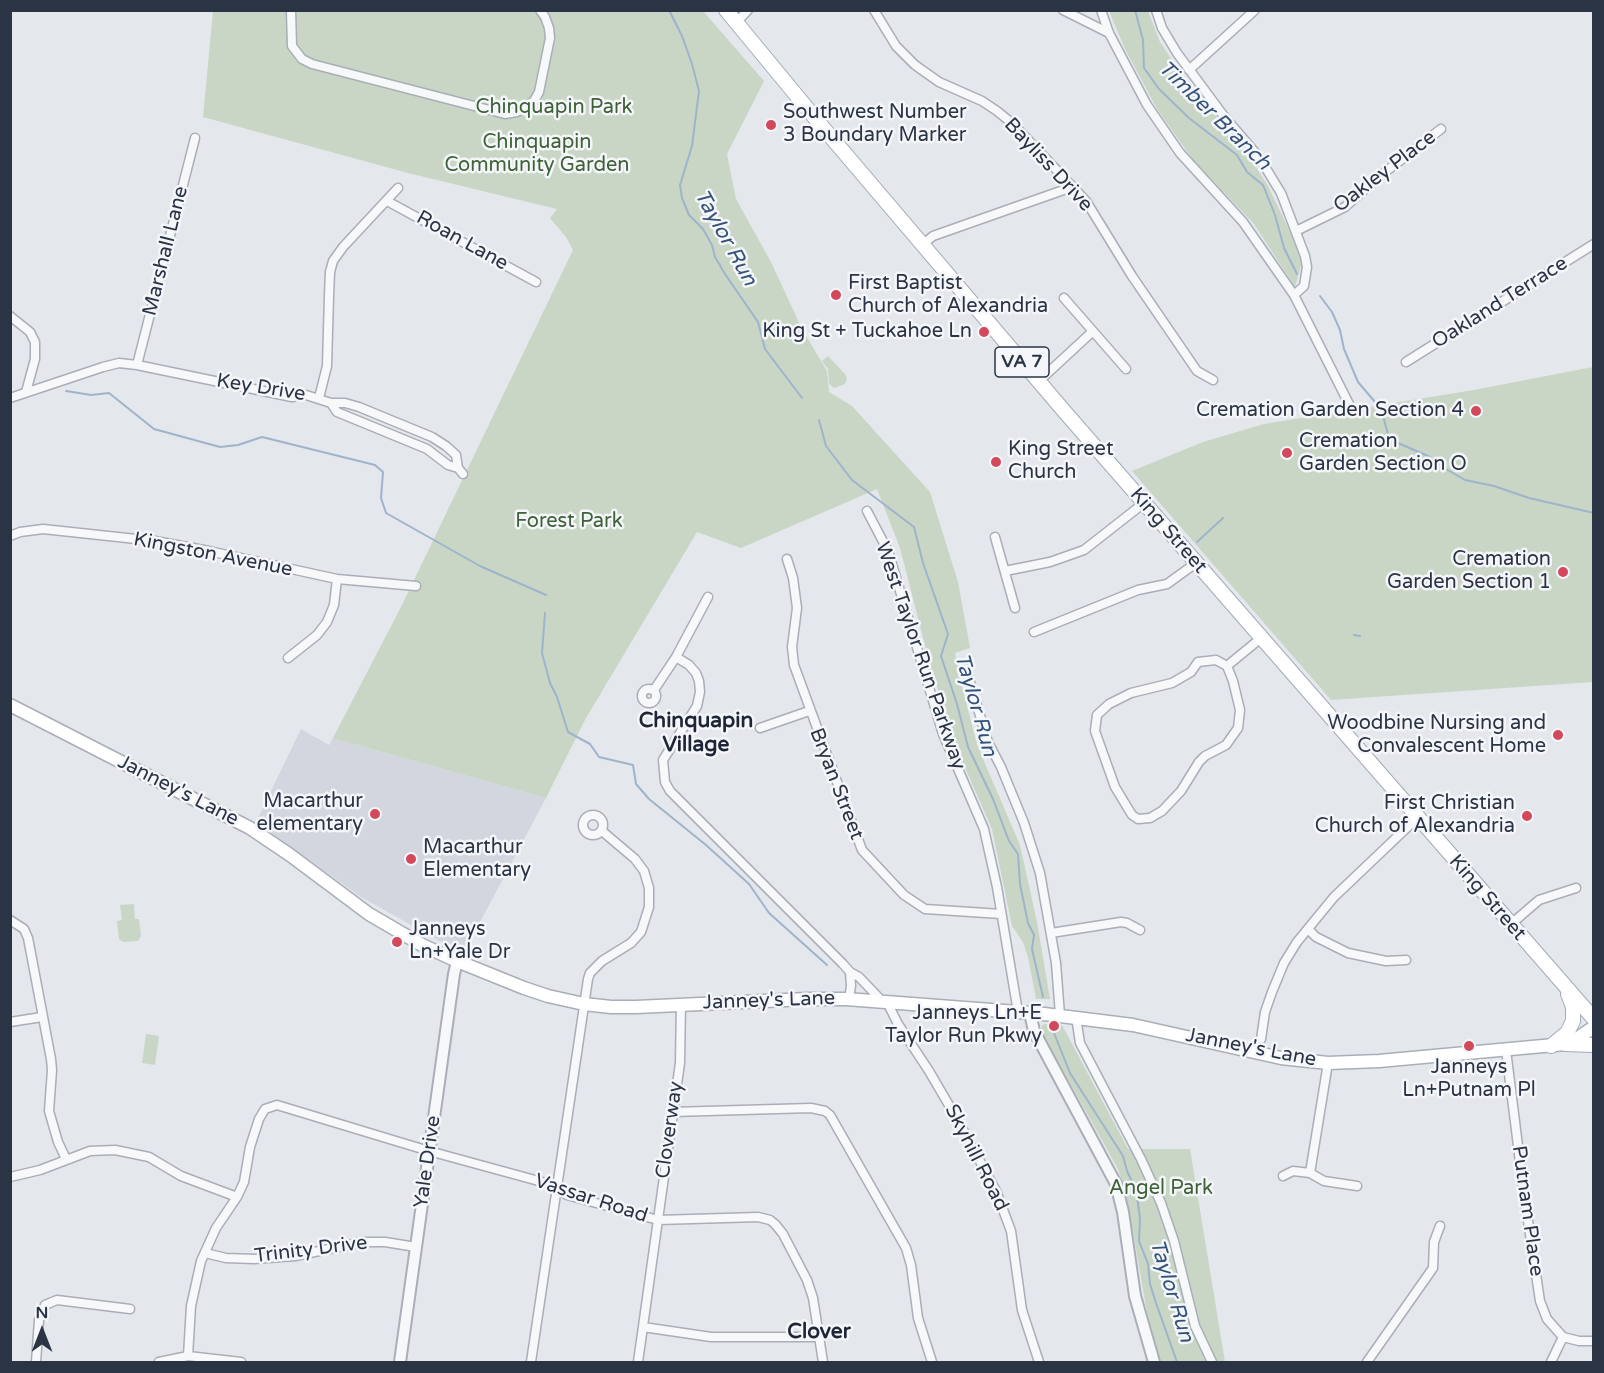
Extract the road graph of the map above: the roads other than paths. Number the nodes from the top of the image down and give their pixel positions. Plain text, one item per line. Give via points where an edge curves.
1 (291, 10) edge
2 (540, 10) edge
3 (726, 10) edge
4 (748, 10) edge
5 (874, 10) edge
6 (1063, 10) edge
7 (1101, 10) edge
8 (1156, 10) edge
9 (1255, 10) edge
10 (736, 23) junction
11 (1109, 33) junction
12 (1189, 70) junction
13 (1441, 129) dead end
14 (195, 138) dead end
15 (1072, 187) junction
16 (398, 188) dead end
17 (387, 201) junction
18 (1296, 231) junction
19 (1593, 244) edge
20 (922, 245) junction
21 (536, 282) dead end
22 (1294, 295) junction
23 (1064, 298) dead end
24 (10, 316) edge
25 (1092, 332) junction
26 (1406, 362) dead end
27 (137, 364) junction
28 (1126, 369) dead end
29 (1213, 380) dead end
30 (1039, 381) junction
31 (26, 392) junction
32 (10, 398) edge
33 (319, 398) junction
34 (331, 402) junction
35 (1349, 404) dead end
36 (1144, 503) junction
37 (867, 511) dead end
38 (10, 536) edge
39 (995, 537) dead end
40 (787, 559) dead end
41 (1196, 563) junction
42 (1005, 571) junction
43 (337, 579) junction
44 (416, 586) dead end
45 (708, 597) dead end
46 (1015, 608) dead end
47 (1034, 632) dead end
48 (1261, 638) junction
49 (288, 657) dead end
50 (676, 657) junction
51 (1227, 666) junction
52 (966, 669) dead end
53 (654, 690) dead end
54 (10, 705) edge
55 (809, 711) junction
56 (760, 728) dead end
57 (1417, 818) junction
58 (602, 831) dead end
59 (1576, 888) dead end
60 (1001, 914) junction
61 (10, 920) edge
62 (1510, 925) junction
63 (1308, 929) junction
64 (1140, 930) dead end
65 (1051, 933) junction
66 (1406, 960) dead end
67 (457, 961) junction
68 (850, 972) junction
69 (1563, 984) junction
70 (849, 999) junction
71 (885, 1002) junction
72 (584, 1004) junction
73 (681, 1004) junction
74 (1024, 1013) junction
75 (1060, 1015) junction
76 (42, 1017) junction
77 (1076, 1017) junction
78 (1593, 1019) edge
79 (10, 1022) edge
80 (1593, 1027) edge
81 (1261, 1039) dead end
82 (1558, 1045) junction
83 (1593, 1045) edge
84 (1506, 1050) junction
85 (1328, 1063) junction
86 (672, 1112) junction
87 (429, 1151) junction
88 (66, 1159) junction
89 (1310, 1173) junction
90 (1283, 1176) dead end
91 (10, 1177) edge
92 (1357, 1186) dead end
93 (557, 1189) junction
94 (237, 1197) junction
95 (657, 1220) junction
96 (1440, 1226) dead end
97 (417, 1247) junction
98 (205, 1253) junction
99 (130, 1309) dead end
100 (643, 1327) junction
101 (1563, 1336) junction
102 (820, 1338) junction
103 (1593, 1341) edge
104 (188, 1356) junction
105 (36, 1362) edge
106 (159, 1362) edge
107 (241, 1362) edge
108 (400, 1362) edge
109 (531, 1362) edge
110 (638, 1362) edge
111 (823, 1362) edge
112 (932, 1362) edge
113 (1039, 1362) edge
114 (1154, 1362) edge
115 (1212, 1362) edge
116 (1367, 1362) edge
117 (1551, 1362) edge

1 - 2 street via 291,46 312,64 505,114 525,108 539,92 550,38
3 - 10 main road, King Street / VA 7
4 - 10 street
5 - 15 street, Bayliss Drive via 896,46 915,65 939,82 997,111
6 - 11 street
7 - 11 street
8 - 12 street via 1162,28
9 - 12 street
10 - 20 main road, King Street / VA 7
11 - 22 street via 1147,105 1180,153 1243,222
12 - 18 street via 1269,171
13 - 18 street, Oakley Place via 1345,207
14 - 27 street, Marshall Lane
15 - 20 street via 933,236
15 - 29 street, Bayliss Drive via 1086,201 1197,371
16 - 17 street, Key Drive
17 - 21 street, Roan Lane
17 - 33 street, Key Drive via 333,261 327,366
18 - 22 street via 1307,267 1304,286
19 - 26 street, Oakland Terrace
20 - 30 main road, King Street / VA 7
22 - 35 street
23 - 25 street
24 - 31 street via 30,332 35,342
25 - 28 street
25 - 30 street
27 - 31 street, Key Drive via 103,367
27 - 33 street, Key Drive via 292,397
30 - 36 main road, King Street / VA 7
31 - 32 street, Key Drive
33 - 34 street
34 - 34 street via 359,407 432,437 456,455 460,471 427,448 337,412
36 - 41 main road, King Street / VA 7
36 - 42 street via 1084,550
37 - 60 street, West Taylor Run Parkway via 888,551 944,734 984,829
38 - 43 street, Kingston Avenue via 43,529 155,541
39 - 42 street
40 - 55 street, Bryan Street via 794,578 797,608 792,657
41 - 47 street via 1167,584 1138,590
41 - 48 main road, King Street / VA 7
42 - 46 street
43 - 44 street, Kingston Avenue
43 - 49 street via 327,622
45 - 50 street
48 - 51 street
48 - 57 main road, King Street / VA 7
50 - 53 street
50 - 68 street, Skyhill Road via 696,673 700,692 697,706 663,760 665,782
51 - 51 street via 1216,660 1201,661 1181,679 1131,693 1109,704 1097,716 1095,731 1114,786 1135,817 1154,817 1181,791 1205,756 1232,738 1238,728 1240,710
52 - 65 street via 988,742 1034,850
54 - 67 main road, Janney's Lane via 250,828 369,914
55 - 56 street
55 - 60 street, Bryan Street via 858,843 889,880 925,909
57 - 62 main road, King Street / VA 7
57 - 63 street via 1334,897
58 - 72 street via 635,859 644,872 649,907 637,938 590,973
59 - 62 street via 1539,900
60 - 74 street, West Taylor Run Parkway
61 - 76 street via 24,929 28,938
62 - 69 main road, King Street / VA 7
63 - 66 street via 1348,952 1377,960
63 - 81 street via 1278,977 1265,1012
64 - 65 street via 1121,922
65 - 75 street
67 - 72 main road, Janney's Lane via 532,991
67 - 87 street, Yale Drive
68 - 70 street
68 - 71 street, Skyhill Road
69 - 78 main road, King Street / VA 7
69 - 82 main road via 1573,1007 1573,1021
70 - 71 main road, Janney's Lane
70 - 73 main road, Janney's Lane
71 - 74 main road, Janney's Lane
71 - 113 street, Skyhill Road via 955,1115 996,1191 1011,1232 1022,1310
72 - 73 main road, Janney's Lane
72 - 93 street
73 - 86 street, Cloverway via 680,1063
74 - 75 main road, Janney's Lane
74 - 114 street, West Taylor Run Parkway via 1116,1184 1135,1296
75 - 77 main road, Janney's Lane
76 - 79 street
76 - 88 street via 52,1070 49,1110
77 - 85 main road, Janney's Lane via 1164,1030 1281,1058
77 - 115 street via 1080,1043 1161,1203 1195,1326
80 - 82 main road, Janney's Lane via 1575,1040
82 - 83 main road
82 - 84 main road, Janney's Lane
84 - 85 main road, Janney's Lane
84 - 101 street, Putnam Place via 1540,1301 1547,1319
85 - 89 street
86 - 95 street, Cloverway
86 - 112 street via 825,1110 835,1120 906,1248 918,1318
87 - 93 street, Vassar Road
87 - 94 street, Vassar Road via 291,1107 267,1107 258,1119
87 - 97 street, Yale Drive
88 - 91 street
88 - 94 street via 90,1151 135,1153
89 - 90 street via 1293,1171
89 - 92 street via 1324,1181
93 - 95 street, Vassar Road
93 - 109 street
94 - 98 street
95 - 100 street, Cloverway
95 - 102 street, Vassar Road via 758,1217 775,1224 807,1280
96 - 116 street via 1434,1242 1433,1268
97 - 98 street, Trinity Drive via 363,1242 295,1256 254,1259
97 - 108 street, Yale Drive
98 - 104 street via 195,1284
99 - 105 street via 57,1300 45,1305 39,1320
100 - 102 street via 711,1337
100 - 110 street, Cloverway
101 - 103 street via 1573,1341
101 - 117 street
102 - 111 street, Vassar Road
104 - 106 street
104 - 107 street

